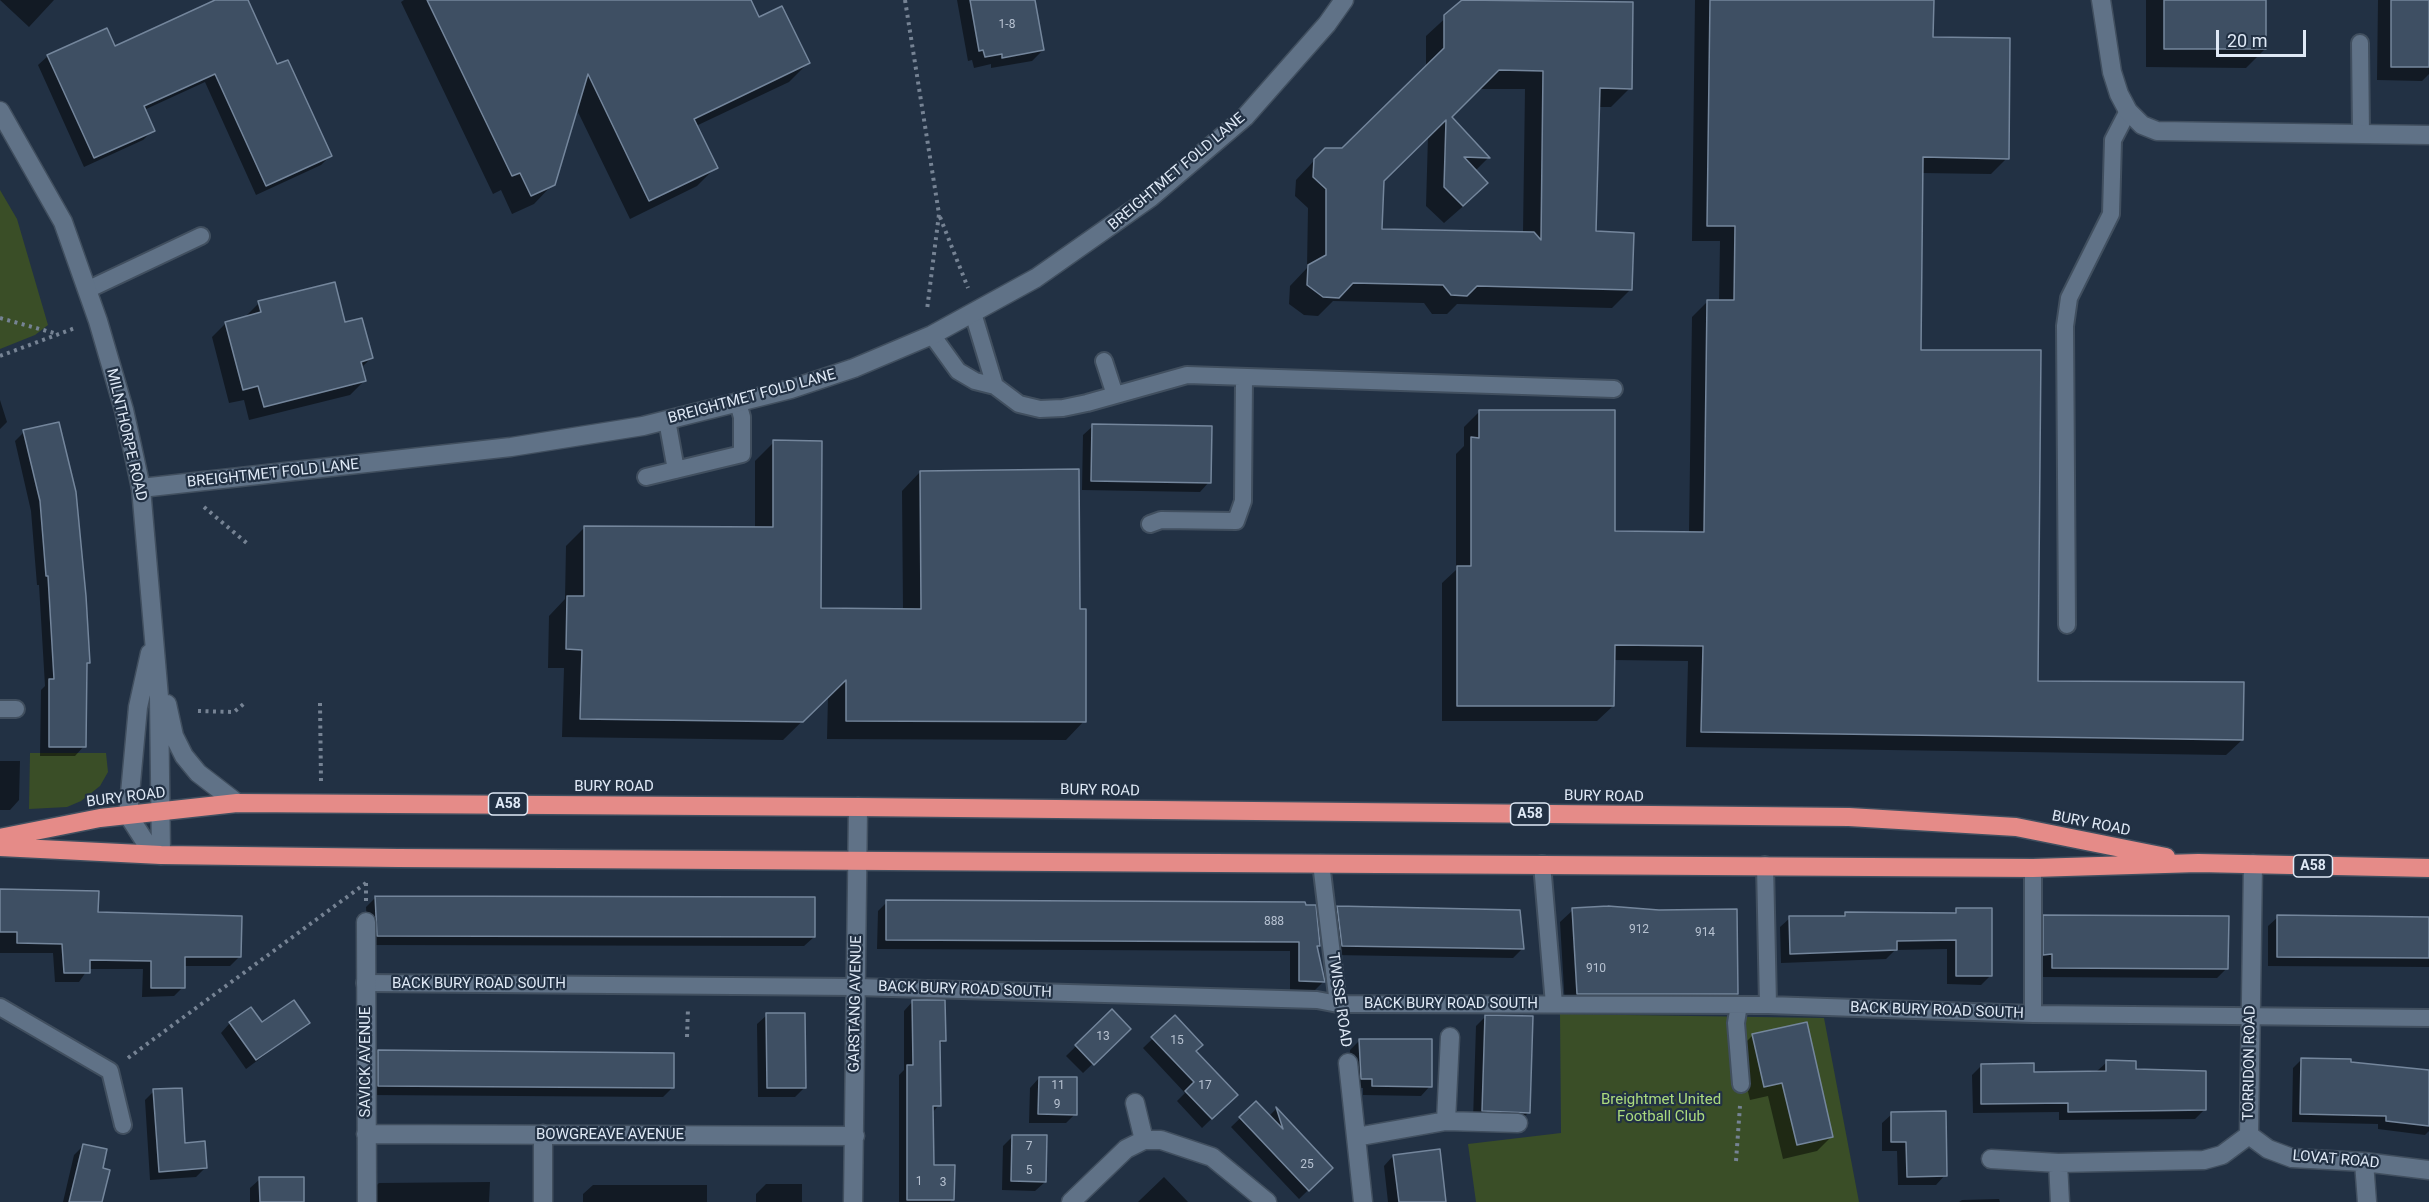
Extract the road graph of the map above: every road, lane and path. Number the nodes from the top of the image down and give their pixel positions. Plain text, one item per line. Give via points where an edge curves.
1 (905, 0) edge
2 (1344, 0) edge
3 (2101, 0) edge
4 (2360, 43) dead end
5 (0, 111) edge
6 (2128, 111) junction
7 (2361, 134) junction
8 (2429, 135) edge
9 (939, 214) junction
10 (201, 236) dead end
11 (968, 289) dead end
12 (87, 290) junction
13 (973, 314) junction
14 (0, 318) edge
15 (927, 338) junction
16 (0, 357) edge
17 (1104, 361) dead end
18 (1244, 379) junction
19 (995, 386) junction
20 (1614, 388) dead end
21 (1115, 395) junction
22 (738, 403) junction
23 (667, 420) junction
24 (676, 470) junction
25 (646, 477) dead end
26 (188, 483) junction
27 (141, 488) junction
28 (1150, 524) dead end
29 (249, 545) dead end
30 (2067, 625) dead end
31 (154, 634) junction
32 (246, 702) dead end
33 (320, 703) dead end
34 (198, 711) dead end
35 (237, 804) junction
36 (322, 804) junction
37 (858, 807) junction
38 (159, 812) junction
39 (128, 815) junction
40 (0, 838) edge
41 (0, 847) edge
42 (157, 854) junction
43 (367, 858) junction
44 (857, 862) junction
45 (1321, 863) junction
46 (2198, 863) junction
47 (1542, 864) junction
48 (2253, 864) junction
49 (1766, 865) junction
50 (2032, 868) junction
51 (2429, 868) edge
52 (366, 882) junction
53 (366, 922) joint
54 (365, 983) junction
55 (856, 987) junction
56 (1338, 1004) junction
57 (1554, 1004) junction
58 (1739, 1005) junction
59 (1767, 1005) junction
60 (0, 1007) edge
61 (2033, 1014) junction
62 (2252, 1016) junction
63 (2429, 1018) edge
64 (1450, 1037) dead end
65 (1348, 1063) joint
66 (110, 1071) junction
67 (1741, 1084) joint
68 (1135, 1103) dead end
69 (1446, 1121) junction
70 (1518, 1123) dead end
71 (123, 1125) dead end
72 (366, 1134) junction
73 (543, 1134) junction
74 (2249, 1135) junction
75 (855, 1136) junction
76 (1356, 1137) junction
77 (1144, 1140) junction
78 (1991, 1159) dead end
79 (1736, 1161) dead end
80 (2364, 1162) junction
81 (2058, 1163) junction
82 (2429, 1170) edge
83 (367, 1202) edge
84 (543, 1202) edge
85 (853, 1202) edge
86 (1071, 1202) edge
87 (1267, 1202) edge
88 (1363, 1202) edge
89 (2060, 1202) edge
90 (2367, 1202) edge

1 - 9 path
2 - 13 street, BREIGHTMET FOLD LANE via 1245,117 1150,198 1036,278
3 - 6 street via 2112,72
4 - 7 lane
5 - 12 street, MILNTHORPE ROAD via 63,222
6 - 7 street via 2142,125 2157,131
6 - 30 lane via 2113,140 2111,214 2069,298 2065,326
7 - 8 street
9 - 11 path
9 - 15 path
10 - 12 lane
12 - 27 street, MILNTHORPE ROAD via 124,410
13 - 15 street, BREIGHTMET FOLD LANE
13 - 19 lane
14 - 16 path via 56,333
15 - 19 lane via 958,371
15 - 22 street, BREIGHTMET FOLD LANE via 854,368
17 - 21 lane
18 - 20 lane
18 - 21 lane via 1187,375
18 - 28 lane via 1243,501 1236,521 1161,520
19 - 21 lane via 1019,404 1040,409 1063,408
22 - 23 street, BREIGHTMET FOLD LANE
22 - 24 lane via 742,454
23 - 24 lane
23 - 26 street, BREIGHTMET FOLD LANE via 511,447
24 - 25 lane
26 - 27 street, BREIGHTMET FOLD LANE
26 - 29 path via 199,502
27 - 31 street, MILNTHORPE ROAD
31 - 35 street via 174,736 198,773
31 - 38 street, MILNTHORPE ROAD via 159,697
31 - 39 street via 138,707
32 - 34 path via 234,712
33 - 36 path
35 - 36 highway, BURY ROAD / A58
35 - 38 highway, BURY ROAD / A58
36 - 37 highway, BURY ROAD / A58
37 - 44 street, GARSTANG AVENUE
37 - 46 highway, BURY ROAD / A58 via 1849,817 2016,827
38 - 39 highway, BURY ROAD / A58
38 - 42 street, MILNTHORPE ROAD
39 - 40 highway, BURY ROAD / A58
39 - 42 street
41 - 42 highway, BURY ROAD / A58
42 - 43 highway, BURY ROAD / A58
43 - 44 highway, BURY ROAD / A58
43 - 52 path
44 - 45 highway, BURY ROAD / A58
44 - 55 street, GARSTANG AVENUE
45 - 47 highway, BURY ROAD / A58
45 - 56 lane, TWISSE ROAD
46 - 48 highway, BURY ROAD / A58
46 - 50 highway, BURY ROAD / A58
47 - 49 highway, BURY ROAD / A58
47 - 57 lane
48 - 51 highway, BURY ROAD / A58
48 - 62 street, TORRIDON ROAD
49 - 50 highway, BURY ROAD / A58
49 - 59 lane
50 - 61 lane
52 - 53 path
52 - 66 path
53 - 54 street, SAVICK AVENUE
54 - 55 lane, BACK BURY ROAD SOUTH
54 - 72 street, SAVICK AVENUE
55 - 56 lane, BACK BURY ROAD SOUTH via 1317,1000
55 - 75 street, GARSTANG AVENUE
56 - 57 lane, BACK BURY ROAD SOUTH
56 - 65 path, TWISSE ROAD
57 - 58 lane, BACK BURY ROAD SOUTH
58 - 59 lane, BACK BURY ROAD SOUTH
58 - 67 lane via 1736,1023
59 - 61 lane, BACK BURY ROAD SOUTH
60 - 66 lane
61 - 62 lane, BACK BURY ROAD SOUTH
62 - 63 lane, BACK BURY ROAD SOUTH
62 - 74 street, TORRIDON ROAD
64 - 69 street
65 - 76 street, TWISSE ROAD
66 - 71 lane
67 - 79 path
68 - 77 street
69 - 70 street
69 - 76 street
72 - 73 street, BOWGREAVE AVENUE
72 - 83 street, SAVICK AVENUE
73 - 75 street, BOWGREAVE AVENUE
73 - 84 street
74 - 80 street, LOVAT ROAD via 2268,1149 2292,1158
74 - 81 street, TORRIDON ROAD via 2222,1155 2204,1160
75 - 85 street, GARSTANG AVENUE
76 - 88 street, TWISSE ROAD
77 - 86 street via 1126,1149
77 - 87 street via 1161,1140 1212,1157
78 - 81 street, TORRIDON ROAD
80 - 82 street, LOVAT ROAD
80 - 90 street
81 - 89 street

